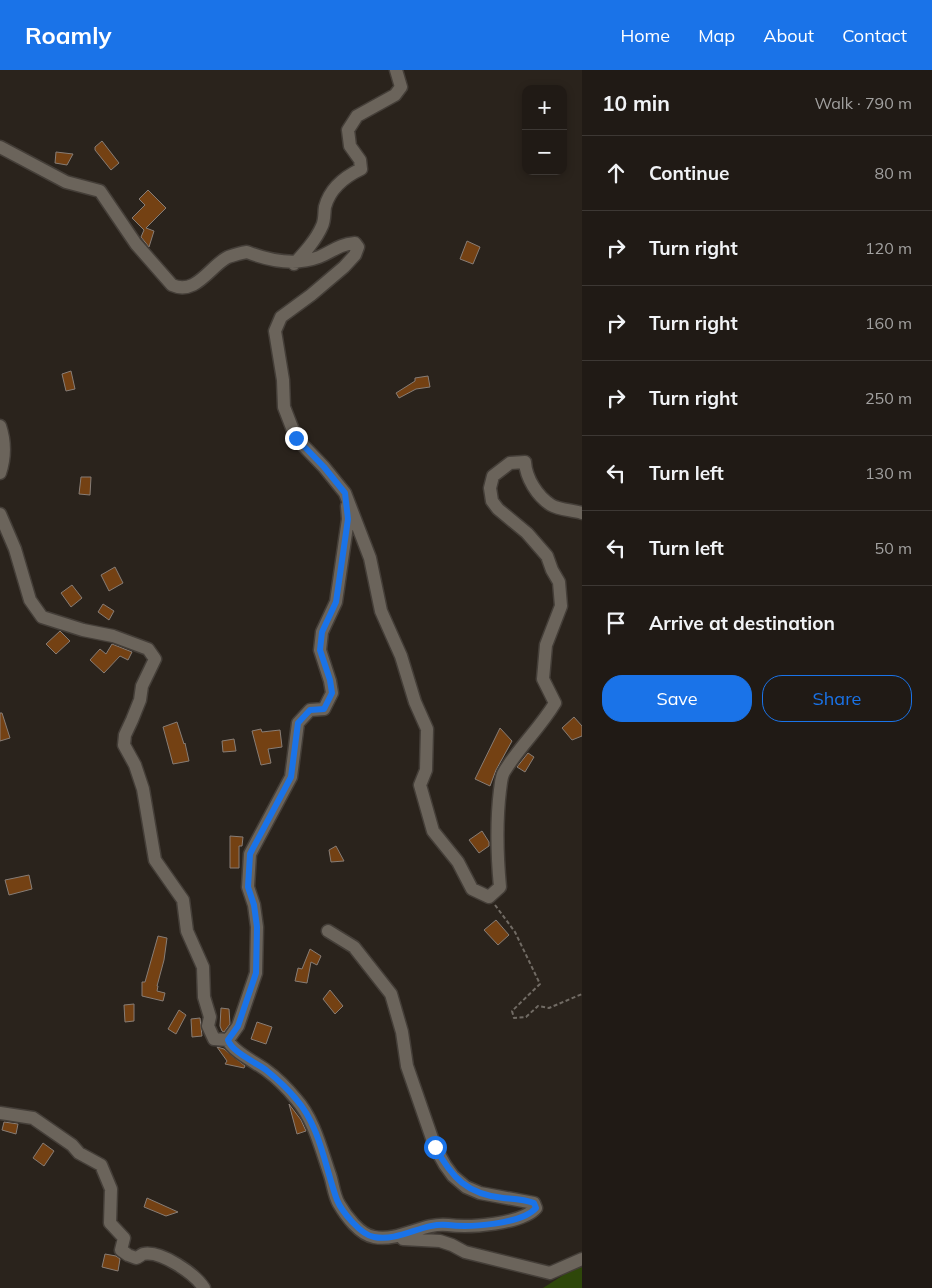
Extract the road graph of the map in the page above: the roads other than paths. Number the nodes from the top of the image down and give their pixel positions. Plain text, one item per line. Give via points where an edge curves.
1 (396, 70) edge
2 (0, 147) edge
3 (294, 264) junction
4 (0, 426) edge
5 (0, 473) edge
6 (345, 493) junction
7 (582, 513) edge
8 (0, 514) edge
9 (328, 931) dead end
10 (228, 1040) junction
11 (0, 1113) edge
12 (390, 1238) junction
13 (582, 1259) edge
14 (204, 1288) edge

1 - 3 street via 401,87 395,95 356,116 348,130 350,146 360,160 361,169 334,186 326,205 323,225
2 - 3 street via 66,182 100,192 136,244 172,285 186,288 227,258 247,252
3 - 6 street via 319,257 343,244 355,243 358,247 344,267 280,317 275,331 284,407 296,438
4 - 5 street via 4,437
6 - 7 street via 370,558 381,611 428,729 426,770 420,785 433,832 458,862 472,889 489,897 500,887 497,813 503,774 554,703 543,679 546,645 560,606 559,582 546,556 528,533 492,501 490,488 493,476 510,463 525,462 536,491 552,506
6 - 10 street via 348,519 336,602 322,632 320,650 332,693 324,709 310,710 298,723 291,777 250,854 248,887 257,927 256,973 238,1026
8 - 10 street via 15,549 30,600 42,617 148,649 155,659 142,686 124,745 143,789 155,860 184,900 187,931 203,967 204,997 210,1017 208,1026 214,1038
9 - 12 street via 354,947 391,994 408,1066 435,1147 453,1176 480,1193 534,1203 536,1208 532,1213 501,1222 463,1227 432,1225
10 - 12 street via 230,1045 281,1082 308,1115 338,1202 351,1220 362,1232 373,1237
11 - 14 street via 33,1118 101,1166 111,1189 110,1223 124,1238 121,1250 136,1258 144,1254 165,1257
12 - 13 street via 440,1241 465,1252 550,1273

